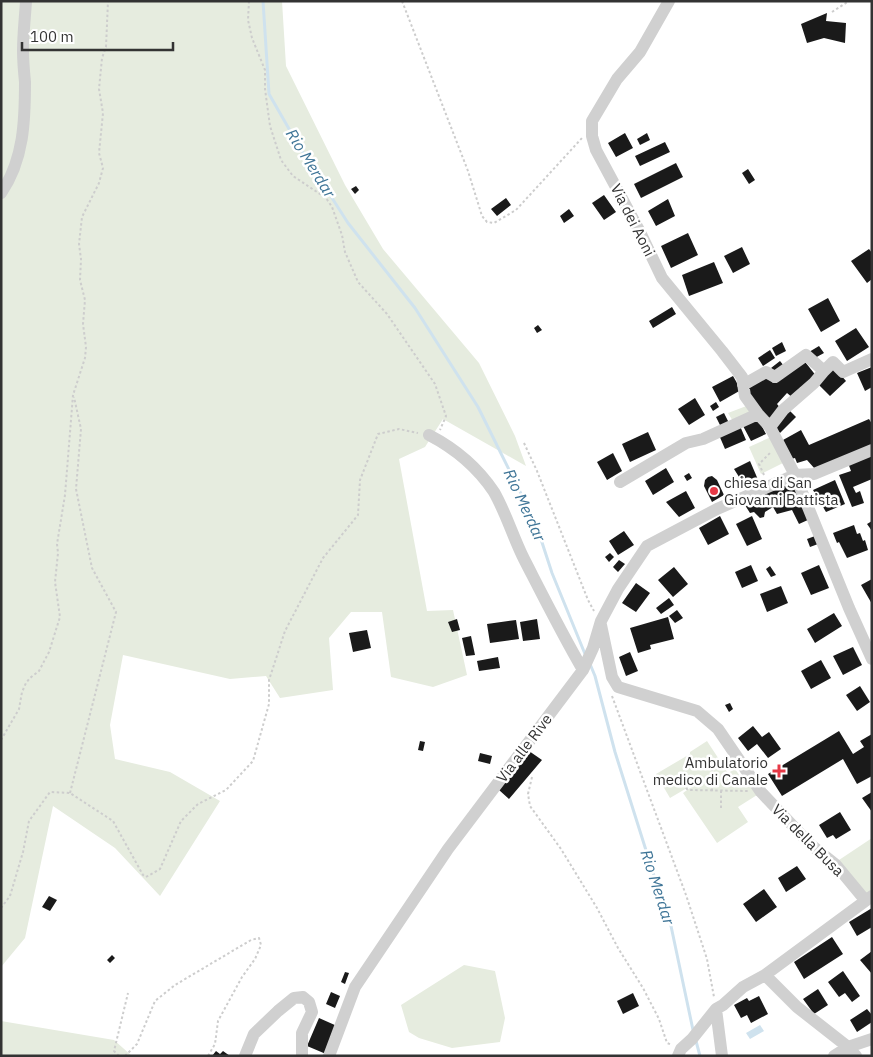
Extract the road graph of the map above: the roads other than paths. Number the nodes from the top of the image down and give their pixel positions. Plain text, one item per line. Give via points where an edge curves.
1 (26, 1) edge
2 (669, 1) edge
3 (1, 193) edge
4 (872, 359) edge
5 (824, 371) junction
6 (743, 385) junction
7 (758, 414) junction
8 (770, 427) junction
9 (433, 437) road end
10 (872, 450) edge
11 (795, 475) junction
12 (620, 482) dead end
13 (600, 621) junction
14 (872, 659) edge
15 (586, 661) junction
16 (868, 898) edge
17 (764, 975) junction
18 (716, 1009) junction
19 (872, 1039) edge
20 (852, 1052) edge
21 (679, 1053) edge
22 (245, 1056) edge
23 (302, 1056) edge
24 (329, 1056) edge
25 (722, 1056) edge
26 (834, 1056) edge

1 - 3 street via 23,134 11,176
2 - 6 street, Via dei Aoni via 640,52 617,79 592,121 592,136 596,150 662,278 742,377
4 - 5 street via 843,372 833,362
5 - 6 street via 806,355 775,377 766,372
5 - 8 street
6 - 7 street, Via dei Aoni via 745,396
7 - 8 street, Via dei Aoni
7 - 12 street via 686,443
8 - 11 street, Via dei Aoni
9 - 15 street via 476,470 494,493 561,632
10 - 11 street, Via alle Rive via 814,474
11 - 13 street, Via alle Rive via 717,509 647,546
11 - 14 street, Via dei Aoni
13 - 15 street, Via alle Rive
13 - 16 street, Via della Busa via 612,677 618,687 697,711 718,729 755,784
15 - 24 street, Via alle Rive via 448,849 355,987
16 - 17 street, Via della Busa
17 - 18 street, Via della Busa
17 - 20 street
18 - 21 street, Via della Busa
18 - 25 street
19 - 20 street
20 - 26 street
22 - 23 street via 254,1034 294,998 303,997 309,1002 312,1012 302,1033

